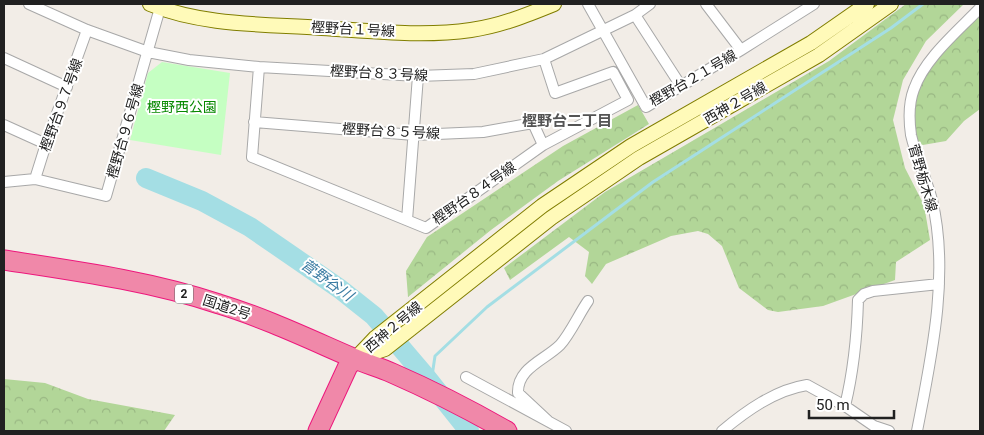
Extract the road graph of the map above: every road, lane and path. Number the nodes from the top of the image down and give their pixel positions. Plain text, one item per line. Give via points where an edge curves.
1 (29, 4) edge
2 (554, 4) edge
3 (588, 4) edge
4 (650, 4) edge
5 (706, 4) edge
6 (814, 4) edge
7 (867, 4) edge
8 (891, 4) edge
9 (157, 5) edge
10 (801, 7) edge
11 (980, 8) edge
12 (635, 16) junction
13 (87, 30) junction
14 (604, 31) junction
15 (741, 50) junction
16 (148, 52) junction
17 (4, 58) edge
18 (544, 59) junction
19 (259, 67) junction
20 (418, 76) junction
21 (681, 86) junction
22 (67, 87) junction
23 (254, 122) junction
24 (4, 125) edge
25 (414, 135) junction
26 (46, 144) junction
27 (543, 145) junction
28 (35, 179) junction
29 (4, 182) edge
30 (407, 220) junction
31 (4, 260) edge
32 (939, 284) junction
33 (588, 301) dead end
34 (403, 326) junction
35 (355, 359) junction
36 (466, 377) dead end
37 (845, 406) junction
38 (548, 421) junction
39 (318, 431) edge
40 (507, 431) edge
41 (566, 431) edge
42 (722, 431) edge
43 (889, 431) edge
44 (917, 431) edge

1 - 13 street
2 - 9 street, 樫野台１号線 via 516,20 471,30 422,32 209,20
3 - 14 street, 樫野台２１号線
4 - 12 street, 樫野台８３号線
5 - 15 street
6 - 10 street, 樫野台２１号線
7 - 34 street, 西神２号線 via 812,44 631,146 542,206
8 - 34 street, 西神２号線 via 819,55 639,158
9 - 16 street, 樫野台９６号線
10 - 15 street, 樫野台２１号線
11 - 32 street, 菅野栃木線 via 923,70 913,90 911,135 932,200
12 - 14 street, 樫野台８３号線
12 - 21 street
13 - 16 street
13 - 22 street, 樫野台９７号線
14 - 18 street, 樫野台８３号線
14 - 21 street, 樫野台２１号線 via 646,107
15 - 21 street, 樫野台２１号線
16 - 19 street, 樫野台８３号線 via 188,60
16 - 28 street, 樫野台９６号線 via 106,196
17 - 22 street
18 - 20 street, 樫野台８３号線 via 474,74
18 - 27 street, 樫野台８４号線 via 555,93 613,72 628,100
19 - 20 street, 樫野台８３号線
19 - 23 street, 樫野台８４号線
20 - 25 street
22 - 26 street, 樫野台９７号線
23 - 25 street, 樫野台８５号線
23 - 30 street, 樫野台８４号線 via 252,157
24 - 26 street
25 - 27 street, 樫野台８５号線 via 483,132 533,123
25 - 30 street
26 - 28 street, 樫野台９７号線
27 - 30 street, 樫野台８４号線 via 426,228
28 - 29 street, 樫野台９６号線
31 - 35 highway, 国道2号 / 2 via 89,273 219,303
32 - 37 street via 873,291 858,300 857,339
32 - 44 street, 菅野栃木線
33 - 38 street via 561,344 523,374 518,383 518,393
34 - 35 street, 西神２号線 via 375,338
34 - 35 street, 西神２号線 via 385,349
35 - 39 highway via 348,366
35 - 40 highway, 国道2号 / 2 via 391,373
36 - 38 street
37 - 42 street via 807,385 797,387 780,392
37 - 43 street via 874,426
38 - 41 street

